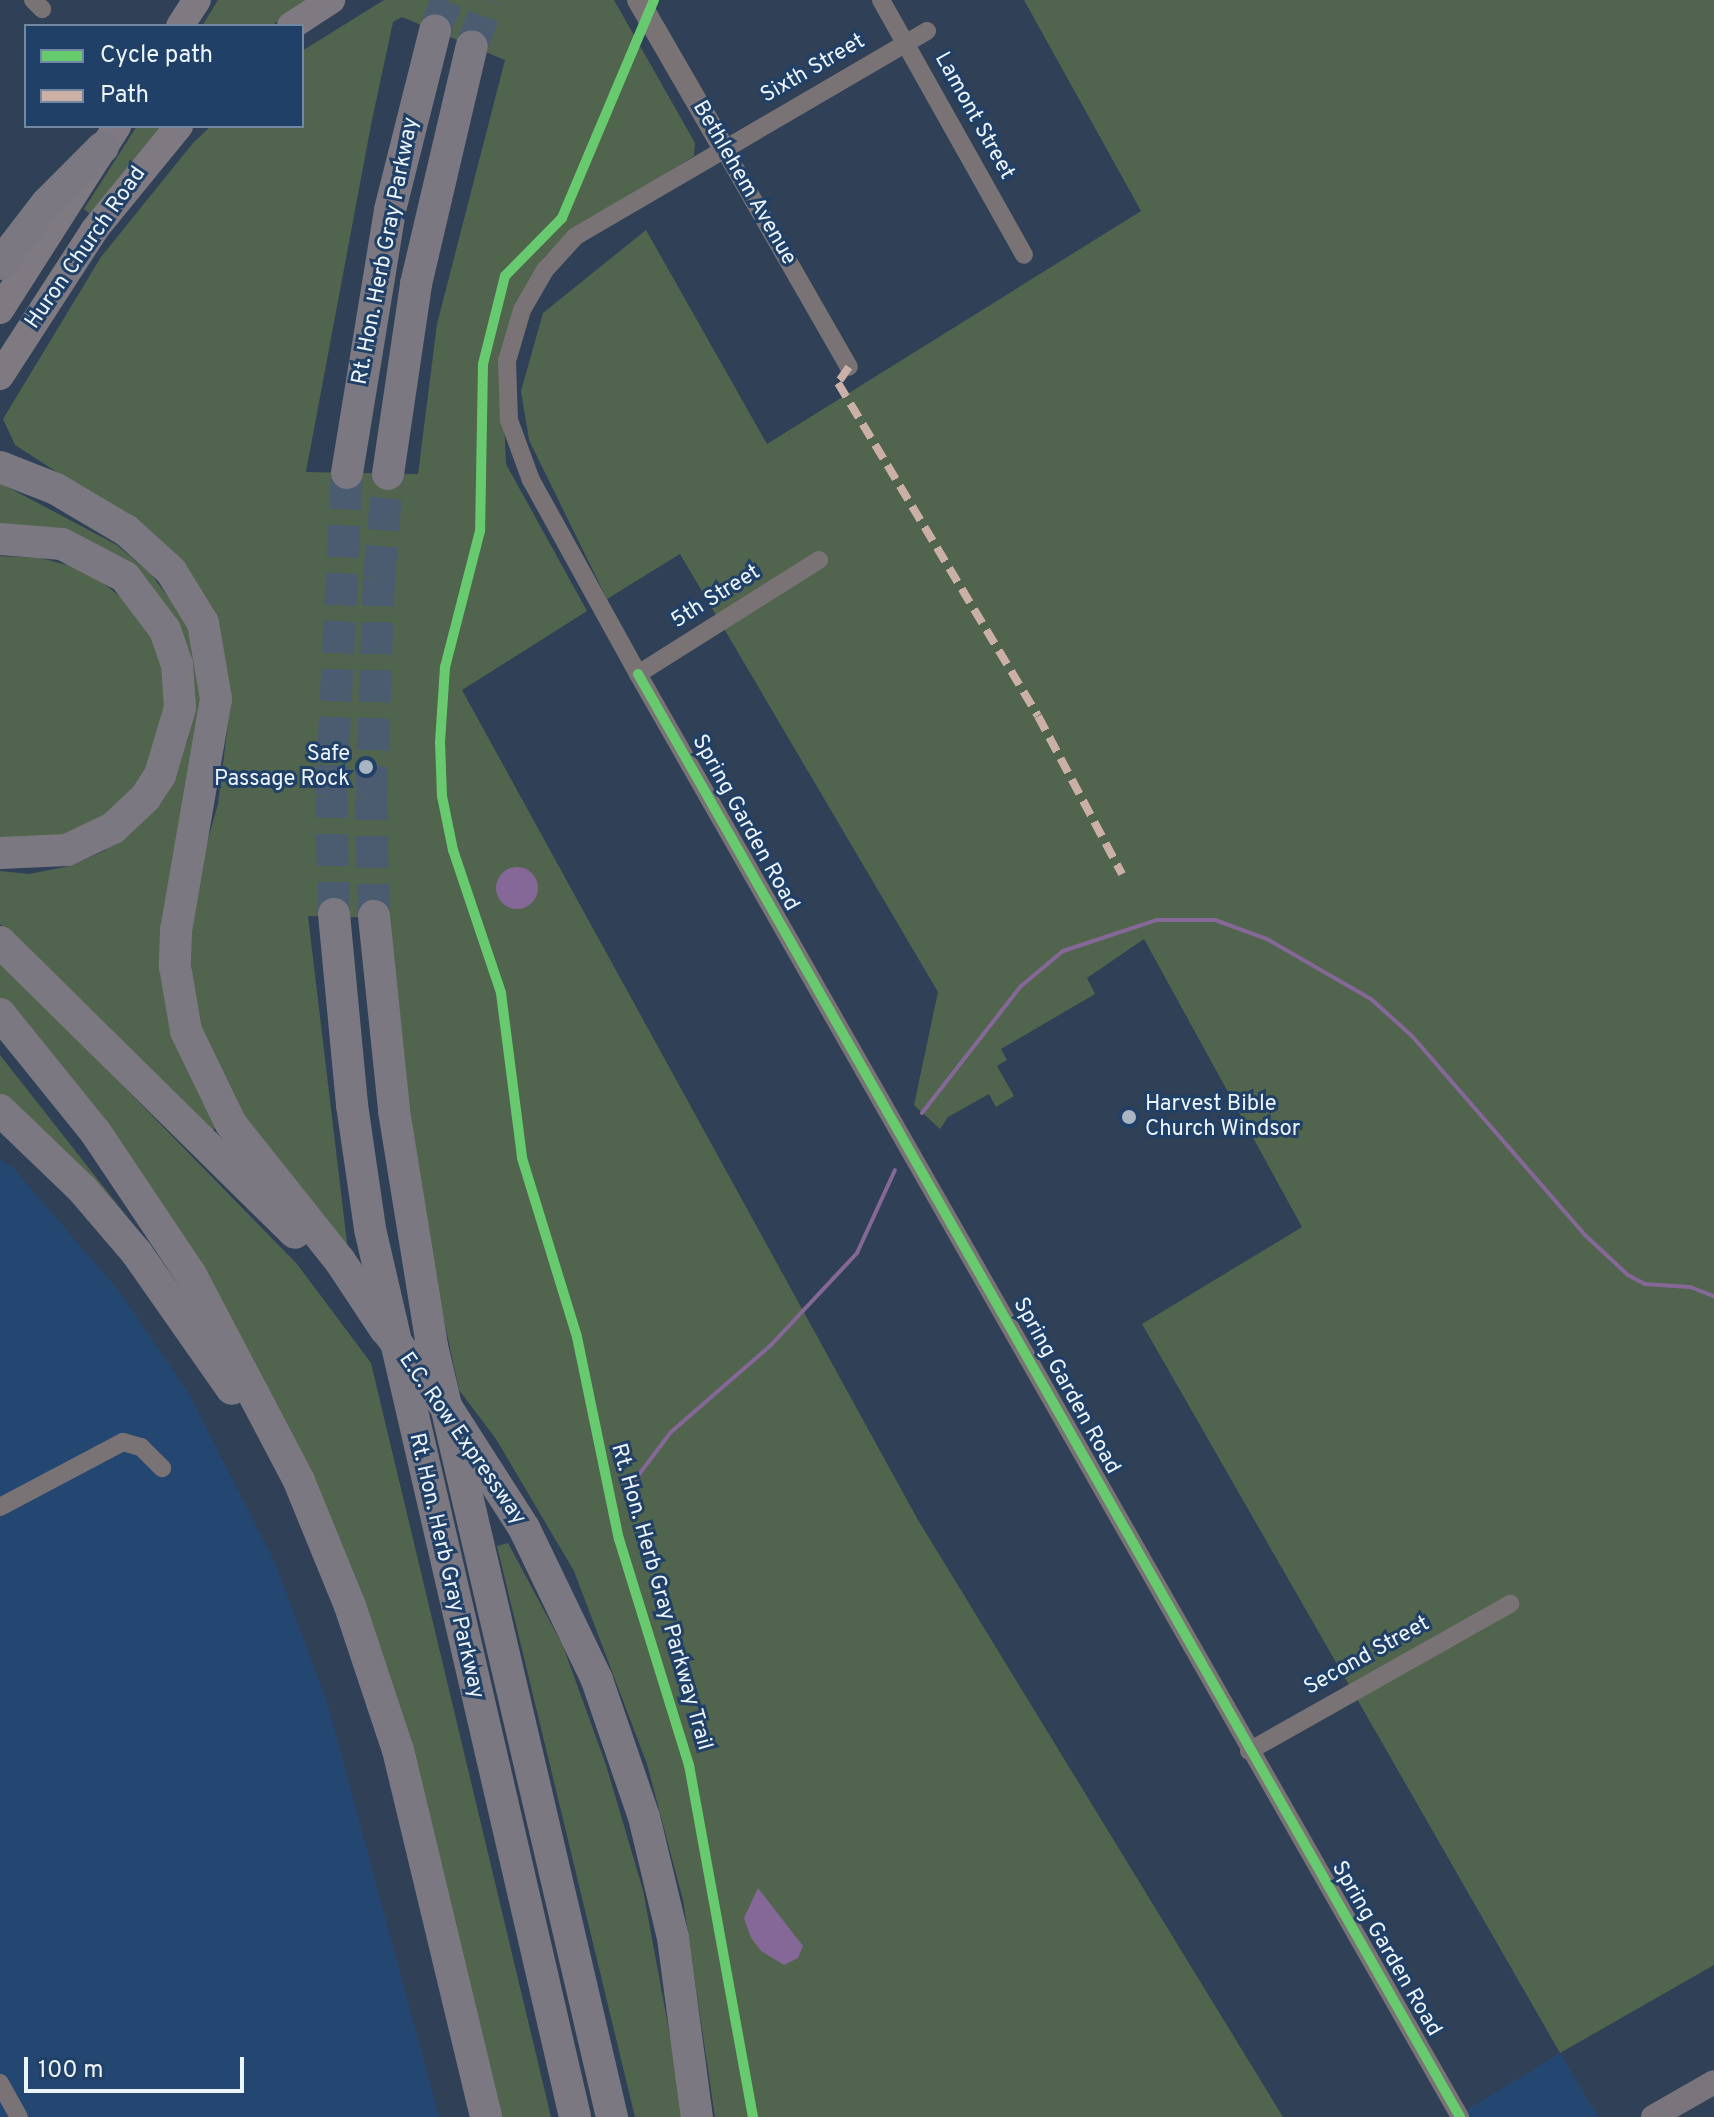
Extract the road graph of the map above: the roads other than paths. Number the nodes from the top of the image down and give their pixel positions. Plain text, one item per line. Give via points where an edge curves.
1 (197, 0) edge
2 (331, 0) edge
3 (638, 0) edge
4 (881, 0) edge
5 (181, 24) edge
6 (294, 24) edge
7 (435, 31) tunnel mouth
8 (927, 31) dead end
9 (906, 43) junction
10 (472, 46) tunnel mouth
11 (177, 128) edge
12 (110, 137) edge
13 (724, 149) junction
14 (1024, 255) dead end
15 (0, 264) edge
16 (0, 310) edge
17 (849, 367) dead end
18 (0, 376) edge
19 (0, 450) edge
20 (0, 467) edge
21 (347, 473) tunnel mouth
22 (388, 474) tunnel mouth
23 (56, 489) junction
24 (0, 539) edge
25 (819, 560) dead end
26 (638, 674) junction
27 (0, 853) edge
28 (334, 914) tunnel mouth
29 (374, 916) tunnel mouth
30 (0, 942) edge
31 (0, 1014) edge
32 (0, 1110) edge
33 (322, 1250) junction
34 (162, 1468) dead end
35 (0, 1507) edge
36 (1510, 1604) dead end
37 (350, 1606) junction
38 (1249, 1751) junction
39 (1714, 2082) edge
40 (0, 2083) edge
41 (19, 2117) edge
42 (486, 2117) edge
43 (575, 2117) edge
44 (612, 2117) edge
45 (697, 2117) edge
46 (1460, 2117) edge
47 (1653, 2117) edge

1 - 5 highway
2 - 6 highway
3 - 13 street, Bethlehem Avenue
4 - 9 street, Lamont Street
7 - 21 highway, Rt. Hon. Herb Gray Parkway via 387,225
8 - 9 street, Sixth Street
9 - 13 street, Sixth Street
9 - 14 street, Lamont Street
10 - 22 highway, Rt. Hon. Herb Gray Parkway via 416,284
11 - 18 highway, Huron Church Road via 95,229
12 - 15 highway via 47,203
12 - 16 highway, Huron Church Road
13 - 17 street, Bethlehem Avenue
13 - 26 street, Spring Garden Road via 575,237 532,289 507,361 509,420 519,453
19 - 23 highway
20 - 23 highway
23 - 33 highway via 142,543 183,588 203,623 214,672 216,715 180,893 175,966 182,1016 196,1061 231,1124
24 - 27 highway via 62,544 125,577 154,609 171,644 180,708 160,775 145,798 113,828 67,850
25 - 26 street, 5th Street
26 - 38 street, Spring Garden Road
28 - 43 highway, Rt. Hon. Herb Gray Parkway via 370,1229
29 - 44 highway, Rt. Hon. Herb Gray Parkway via 394,1111 432,1346
30 - 33 highway
31 - 37 highway via 96,1133 191,1275 281,1443
32 - 37 highway via 83,1190 173,1300 245,1410
33 - 45 highway, E.C. Row Expressway, bridge via 447,1408 524,1528 597,1680 644,1817 673,1938
34 - 35 street via 141,1447 123,1442
36 - 38 street, Second Street
37 - 42 highway via 416,1814
38 - 46 street, Spring Garden Road
39 - 47 main road
40 - 41 street

